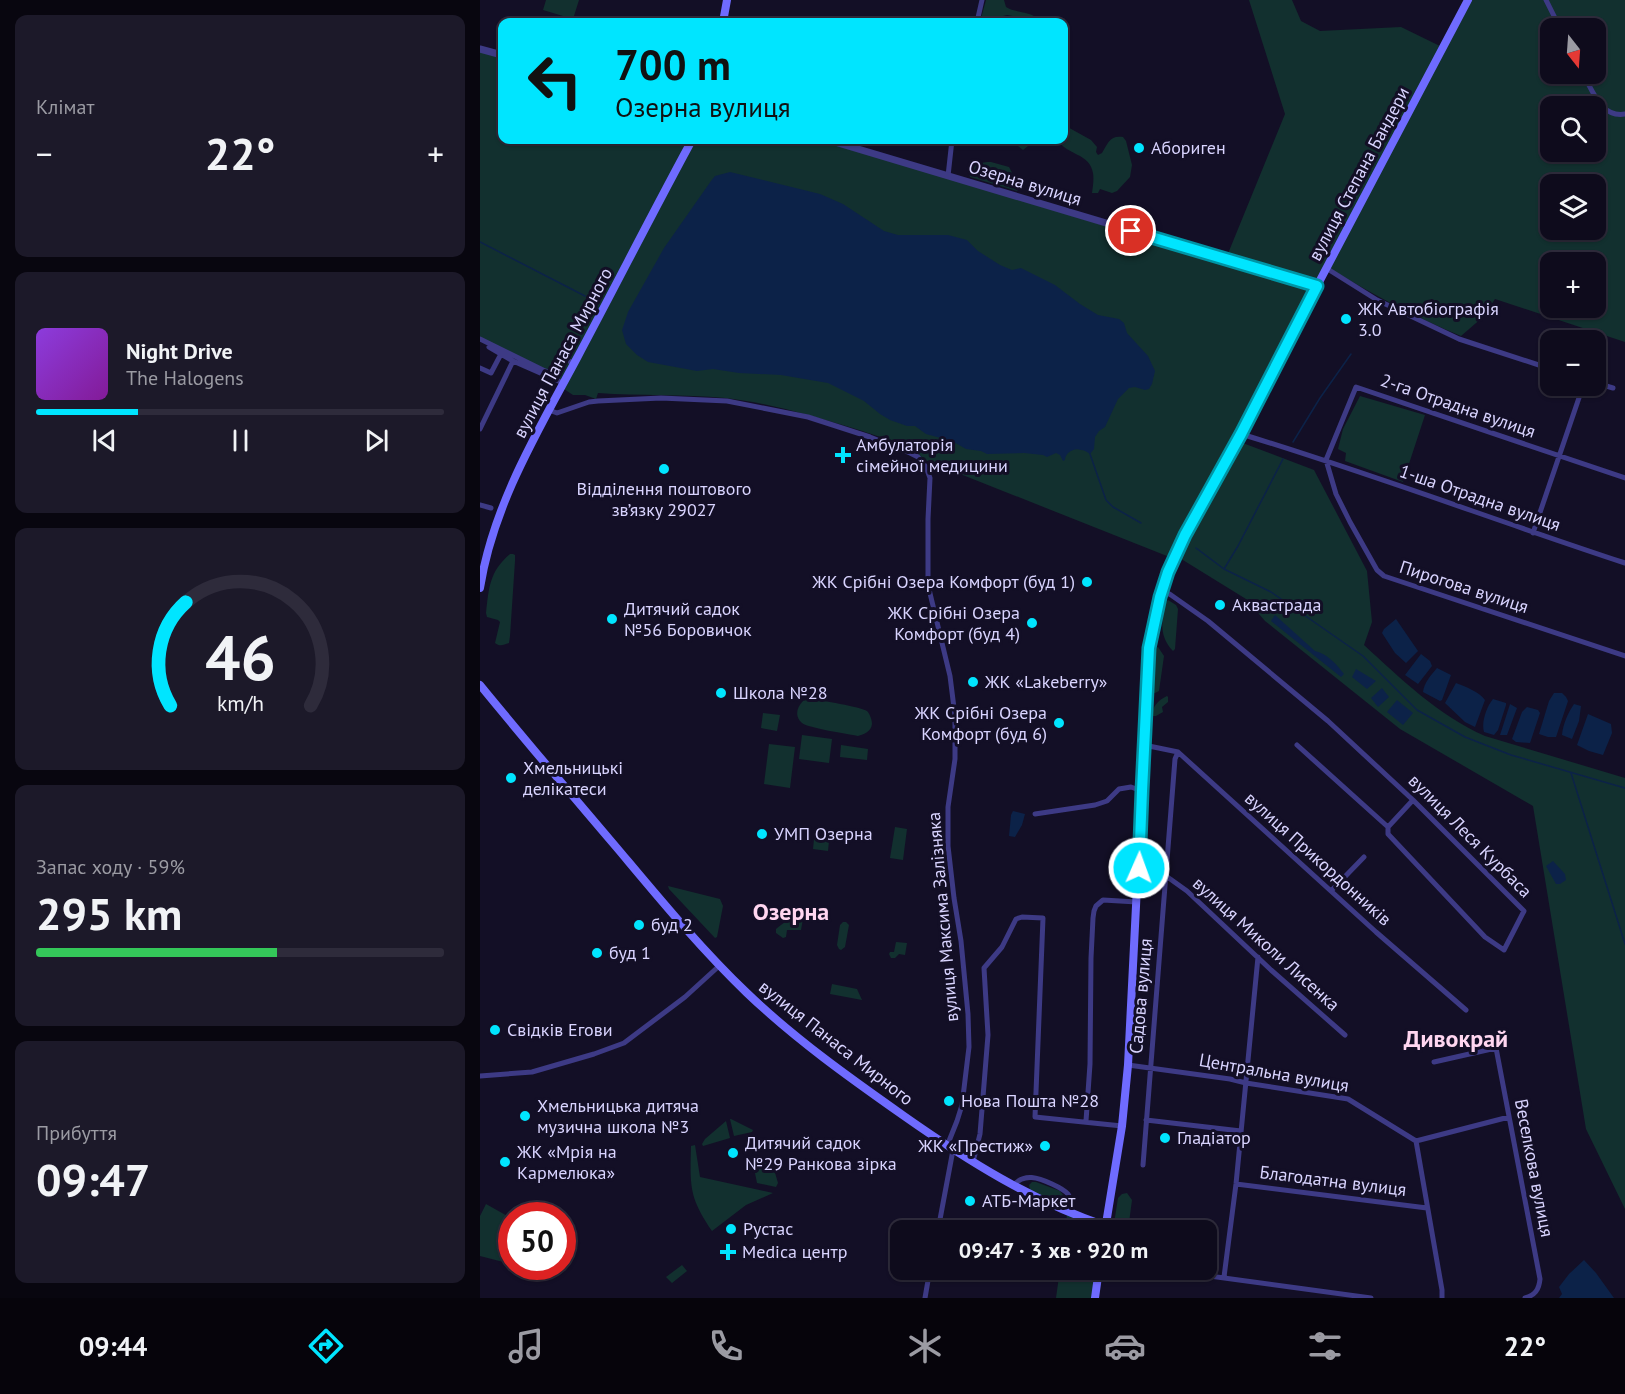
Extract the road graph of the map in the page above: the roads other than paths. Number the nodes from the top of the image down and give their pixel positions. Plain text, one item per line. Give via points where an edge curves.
1 (727, 0) edge
2 (982, 0) edge
3 (1468, 0) edge
4 (1546, 0) edge
5 (724, 18) edge
6 (978, 18) edge
7 (1555, 18) edge
8 (480, 50) edge
9 (498, 54) edge
10 (1589, 84) edge
11 (1625, 114) edge
12 (690, 144) edge
13 (841, 144) edge
14 (952, 144) edge
15 (948, 176) junction
16 (1326, 268) junction
17 (1317, 286) junction
18 (480, 341) edge
19 (501, 354) junction
20 (513, 361) junction
21 (574, 363) junction
22 (1540, 365) edge
23 (480, 368) edge
24 (563, 383) junction
25 (1606, 386) edge
26 (1612, 388) dead end
27 (1579, 396) edge
28 (549, 410) junction
29 (480, 429) edge
30 (1241, 434) junction
31 (1558, 456) junction
32 (1326, 460) junction
33 (1625, 478) edge
34 (480, 505) edge
35 (490, 508) dead end
36 (1533, 532) junction
37 (1625, 563) edge
38 (480, 588) edge
39 (1162, 590) junction
40 (1625, 656) edge
41 (482, 689) edge
42 (1144, 745) junction
43 (1297, 745) dead end
44 (1178, 753) junction
45 (1142, 791) junction
46 (1413, 800) junction
47 (1035, 814) dead end
48 (1388, 827) junction
49 (1364, 857) dead end
50 (1139, 874) junction
51 (1166, 876) junction
52 (1331, 891) junction
53 (1137, 902) junction
54 (1258, 957) junction
55 (719, 966) junction
56 (1466, 1010) dead end
57 (1345, 1035) dead end
58 (1434, 1062) dead end
59 (1128, 1065) junction
60 (1150, 1068) junction
61 (480, 1076) edge
62 (1246, 1083) junction
63 (1509, 1117) junction
64 (1146, 1120) junction
65 (1086, 1121) junction
66 (1122, 1126) junction
67 (1241, 1131) junction
68 (1416, 1141) junction
69 (950, 1148) junction
70 (973, 1162) junction
71 (1143, 1164) dead end
72 (1236, 1184) junction
73 (1014, 1186) junction
74 (1427, 1208) junction
75 (1066, 1211) junction
76 (939, 1220) edge
77 (1087, 1220) edge
78 (1107, 1220) edge
79 (1217, 1276) edge
80 (1224, 1277) junction
81 (928, 1280) edge
82 (1098, 1280) edge
83 (925, 1298) edge
84 (1095, 1298) edge
85 (1371, 1298) edge
86 (1442, 1298) edge
87 (1525, 1298) edge

1 - 5 main road
2 - 6 street
3 - 16 main road, вулиця Степана Бандери
4 - 7 street
8 - 9 street
10 - 11 street via 1606,110
12 - 21 main road, вулиця Панаса Мирного
13 - 15 street, Озерна вулиця
14 - 15 street
15 - 17 street, Озерна вулиця
16 - 17 main road, вулиця Степана Бандери
16 - 22 street via 1377,300 1458,339
17 - 30 main road, вулиця Степана Бандери
18 - 19 street
18 - 21 street via 552,373 566,360
19 - 20 street
19 - 23 street via 491,373
20 - 24 street
20 - 29 street
21 - 24 main road, вулиця Панаса Мирного
24 - 28 main road, вулиця Панаса Мирного
25 - 26 street
27 - 31 street
28 - 38 main road, вулиця Панаса Мирного via 501,510
28 - 69 street, вулиця Максима Залізняка via 557,413 589,402 636,398 727,401 808,417 870,437 918,457 926,467 930,478 928,585 950,676 955,716 948,846 968,1014 969,1047 962,1105
30 - 32 street, 1-ша Отрадна вулиця
30 - 39 main road, вулиця Степана Бандери via 1185,535
31 - 32 street, 2-га Отрадна вулиця via 1356,387
31 - 33 street, 2-га Отрадна вулиця
31 - 36 street
32 - 36 street, 1-ша Отрадна вулиця
32 - 40 street, Пирогова вулиця via 1336,494 1377,570 1384,576
34 - 35 street
36 - 37 street, 1-ша Отрадна вулиця
39 - 42 main road, вулиця Степана Бандери via 1149,648
39 - 46 street, вулиця Леся Курбаса via 1208,621 1328,721
41 - 55 main road, вулиця Панаса Мирного
42 - 44 street, вулиця Прикордонників
42 - 45 main road, вулиця Степана Бандери
43 - 48 street, вулиця Леся Курбаса
44 - 51 street, Садова вулиця
44 - 52 street, вулиця Прикордонників
45 - 47 street via 1131,787 1119,789 1107,801 1095,805
45 - 50 main road, вулиця Степана Бандери
46 - 48 street
46 - 48 street, вулиця Леся Курбаса via 1524,911 1504,950 1485,937 1388,834
49 - 52 street
50 - 51 street
50 - 53 main road, вулиця Степана Бандери
51 - 54 street, вулиця Миколи Лисенка
51 - 60 street, Садова вулиця
52 - 56 street, вулиця Прикордонників
53 - 59 main road, вулиця Степана Бандери
53 - 65 street via 1103,900 1094,911
54 - 57 street, вулиця Миколи Лисенка
54 - 62 street
55 - 61 street via 624,1043 532,1072
55 - 69 main road, вулиця Панаса Мирного via 798,1038
58 - 63 street, Веселкова вулиця via 1496,1048
59 - 60 street, Центральна вулиця
59 - 66 main road, вулиця Степана Бандери
60 - 62 street, Центральна вулиця
60 - 64 street, Садова вулиця
62 - 67 street
62 - 68 street, Центральна вулиця via 1348,1099
63 - 68 street
63 - 87 street, Веселкова вулиця via 1540,1279 1537,1292
64 - 67 street
64 - 71 street, Садова вулиця
65 - 66 street
65 - 70 street, вулиця Максима Залізняка via 1035,1116 1043,918 1022,917 1016,919 1002,947 984,968 988,1035 980,1134
66 - 78 main road, вулиця Степана Бандери
67 - 72 street
68 - 74 street
69 - 70 main road, вулиця Панаса Мирного
69 - 76 street, вулиця Максима Залізняка
70 - 73 main road, вулиця Панаса Мирного
72 - 74 street, Благодатна вулиця
72 - 80 street
73 - 75 main road, вулиця Панаса Мирного
73 - 75 street via 1026,1178 1037,1177 1068,1193 1070,1204
74 - 86 street
75 - 77 main road, вулиця Панаса Мирного
79 - 80 street
80 - 85 street
81 - 83 street
82 - 84 main road

